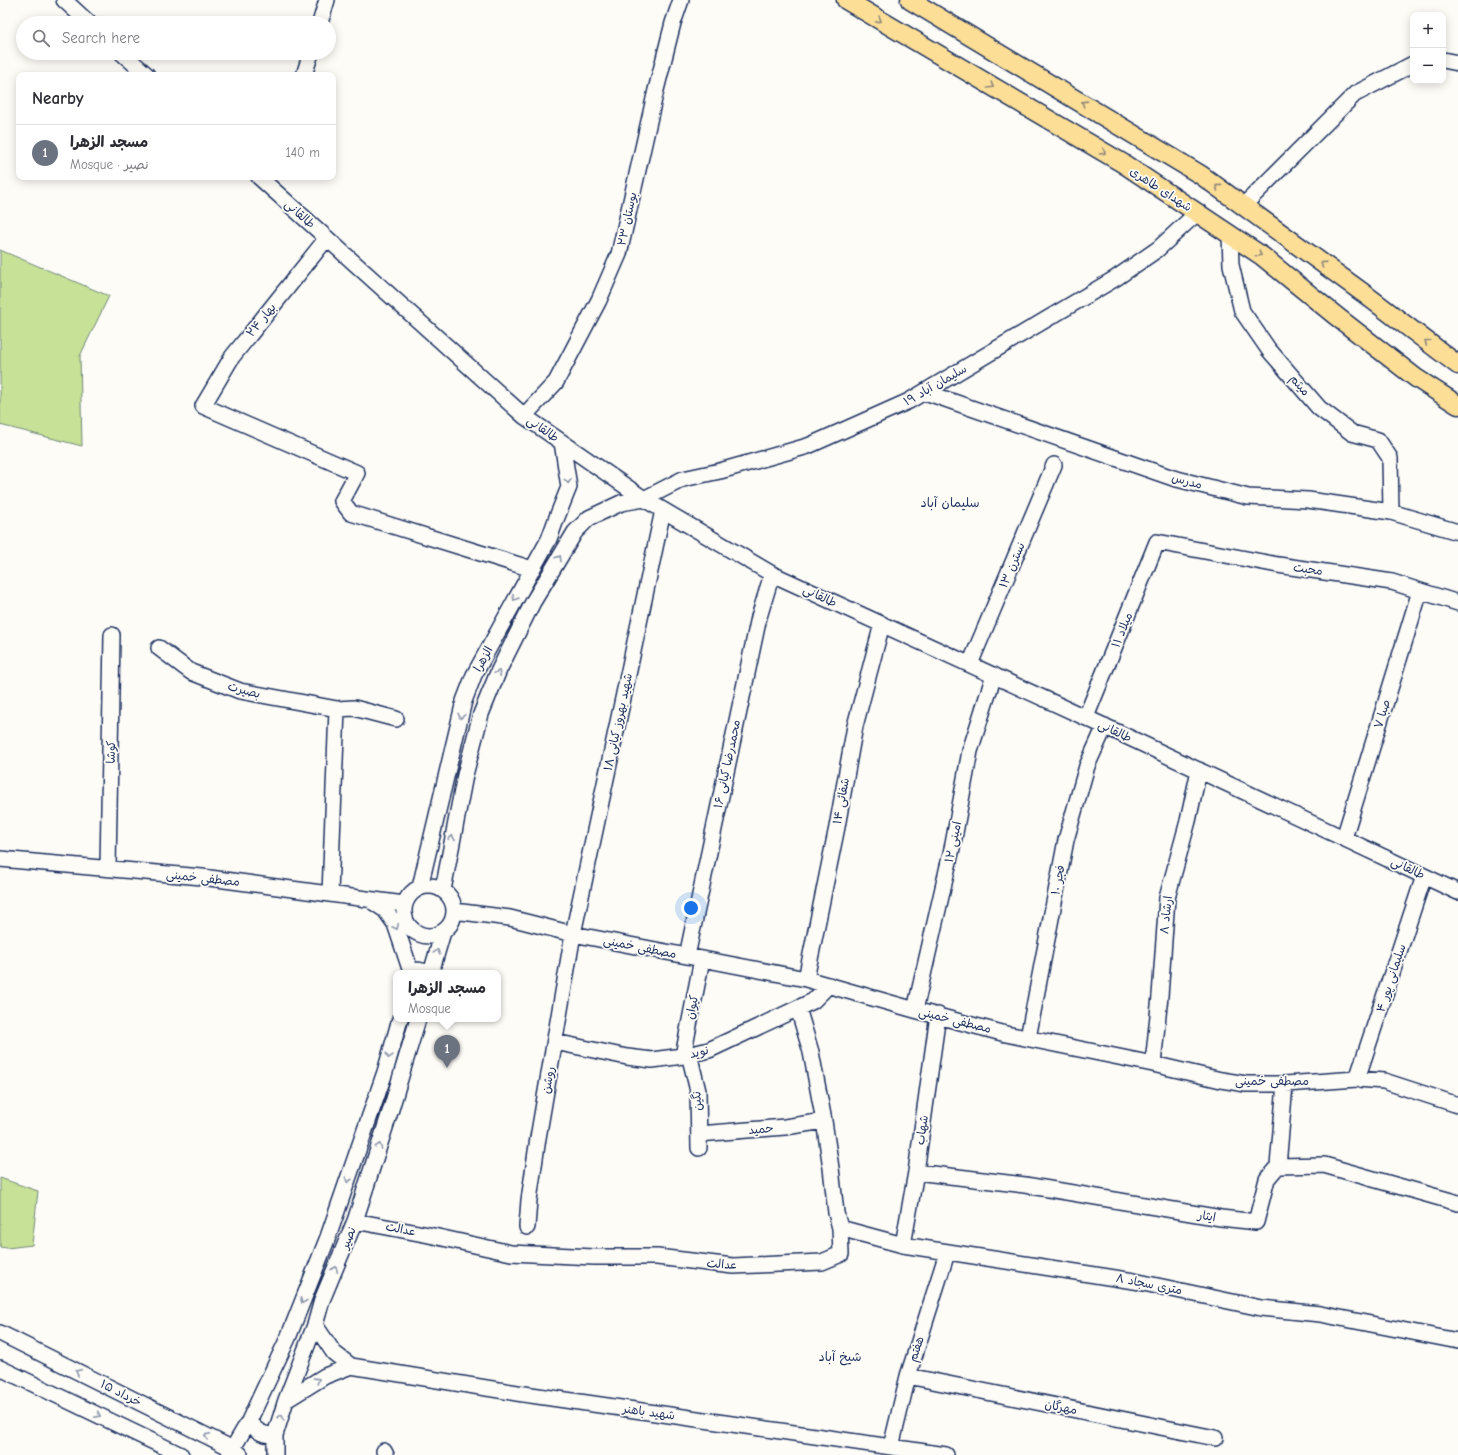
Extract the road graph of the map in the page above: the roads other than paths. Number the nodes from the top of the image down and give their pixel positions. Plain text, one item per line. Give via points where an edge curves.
1 (64, 0) edge
2 (327, 0) edge
3 (681, 0) edge
4 (846, 0) edge
5 (910, 0) edge
6 (81, 16) edge
7 (322, 16) edge
8 (130, 60) edge
9 (309, 60) edge
10 (1446, 61) edge
11 (1458, 63) edge
12 (1410, 66) edge
13 (144, 72) edge
14 (305, 72) edge
15 (262, 180) edge
16 (1243, 206) junction
17 (1197, 213) junction
18 (1230, 235) junction
19 (327, 238) junction
20 (1458, 365) edge
21 (925, 392) junction
22 (1458, 405) edge
23 (524, 416) junction
24 (562, 442) junction
25 (1054, 465) dead end
26 (644, 499) junction
27 (663, 510) junction
28 (1391, 512) junction
29 (557, 517) junction
30 (575, 532) junction
31 (1458, 532) edge
32 (1157, 542) joint
33 (532, 569) junction
34 (772, 574) junction
35 (1420, 591) junction
36 (1458, 603) edge
37 (882, 624) junction
38 (112, 635) dead end
39 (159, 648) dead end
40 (970, 664) junction
41 (994, 675) junction
42 (337, 709) junction
43 (1086, 718) junction
44 (396, 719) dead end
45 (1105, 726) junction
46 (1199, 770) junction
47 (1344, 838) junction
48 (430, 849) junction
49 (449, 858) junction
50 (0, 859) edge
51 (108, 868) junction
52 (1424, 876) junction
53 (420, 887) junction
54 (443, 890) junction
55 (1458, 892) edge
56 (330, 894) junction
57 (369, 899) junction
58 (404, 904) junction
59 (454, 911) junction
60 (410, 927) junction
61 (443, 932) junction
62 (573, 934) junction
63 (694, 957) junction
64 (410, 970) edge
65 (411, 970) edge
66 (432, 970) edge
67 (806, 979) junction
68 (829, 985) junction
69 (798, 1008) junction
70 (915, 1010) junction
71 (938, 1015) junction
72 (399, 1022) edge
73 (417, 1022) edge
74 (1028, 1038) junction
75 (555, 1042) junction
76 (686, 1055) junction
77 (1153, 1064) junction
78 (1357, 1079) junction
79 (1285, 1084) junction
80 (1458, 1105) edge
81 (824, 1122) junction
82 (699, 1141) joint
83 (1278, 1166) junction
84 (916, 1172) junction
85 (1458, 1203) edge
86 (355, 1221) junction
87 (527, 1227) dead end
88 (840, 1228) junction
89 (328, 1238) junction
90 (345, 1245) junction
91 (902, 1245) junction
92 (947, 1253) junction
93 (315, 1325) junction
94 (0, 1333) edge
95 (1458, 1341) edge
96 (351, 1366) junction
97 (0, 1368) edge
98 (908, 1376) junction
99 (286, 1400) junction
100 (249, 1421) junction
101 (275, 1435) junction
102 (1215, 1438) dead end
103 (891, 1447) junction
104 (234, 1453) edge
105 (181, 1455) edge
106 (275, 1455) edge
107 (946, 1455) edge

1 - 6 street
2 - 7 street
3 - 23 street, بوستان ۲۳ via 656,90 619,254 599,300 556,382
4 -> 17 main road, شهدای طاهری via 1124,164
16 -> 5 main road via 1201,175
8 - 13 street
9 - 14 street
10 - 11 street
12 - 16 street via 1355,94
15 - 19 street, طالقانی
20 -> 16 main road
17 - 18 main road, شهدای طاهری
17 - 21 street, سلیمان آباد ۱۹ via 1158,249 1116,278
18 -> 22 main road, شهدای طاهری via 1262,256 1416,378
18 - 28 street, میثم via 1231,265 1242,310 1269,350 1319,408 1352,433 1378,440 1390,458
19 - 23 street, طالقانی
19 - 33 street, بهار ۲۴ via 232,357 203,406 357,473 342,501 350,513
21 - 26 street, سلیمان آباد ۱۹ via 808,446 683,479
21 - 28 street, مدرس via 1173,478 1203,486 1248,497 1308,500
23 - 24 street, طالقانی
24 - 26 street, طالقانی
24 -> 29 street, الزهرا via 569,487
25 - 40 street, نسترن ۱۳
26 - 27 street, طالقانی
26 - 30 street, الزهرا via 621,502 589,518
27 - 34 street, طالقانی
27 - 62 street, شهید بهروز کیانی ۱۸
28 - 31 street, مدرس
29 - 30 street via 568,516 572,519
29 - 33 street, الزهرا via 549,539
49 -> 30 street, الزهرا via 464,775 481,714 498,670 533,602
32 - 35 street, محبت via 1278,565 1392,582
32 - 43 street, میلاد ۱۱
33 -> 48 street, الزهرا via 474,675 464,701
34 - 37 street, طالقانی
34 - 63 street, محمدرضا کیانی ۱۶ via 759,617
35 - 36 street, محبت
35 - 47 street, صبا ۷
37 - 40 street, طالقانی
37 - 67 street, شفائی ۱۴ via 855,726
38 - 51 street, کوشا
39 - 42 street, بصیرت via 191,672 240,691
40 - 41 street, طالقانی
41 - 43 street, طالقانی
41 - 70 street, امینی ۱۲ via 970,751 953,844
42 - 44 street, بصیرت via 354,708
42 - 56 street
43 - 45 street, طالقانی
45 - 46 street, طالقانی
45 - 74 street, فجر ۱۰ via 1087,766 1066,840
46 - 47 street, طالقانی
46 - 77 street, ارشاد ۸ via 1167,898
47 - 52 street, طالقانی
48 - 49 street via 434,860 442,862
48 - 53 street, الزهرا
49 - 54 street, الزهرا
50 - 51 street, مصطفی خمینی
51 - 56 street, مصطفی خمینی
52 - 55 street, طالقانی
52 - 78 street, سلیمانی پور ۴
53 - 54 street via 432,886
53 - 58 street via 410,894
54 - 59 street via 451,900
56 - 57 street, مصطفی خمینی
57 - 58 street, مصطفی خمینی
57 -> 64 street via 385,910 395,924
58 - 60 street via 404,916
59 - 61 street via 451,923
59 - 62 street, مصطفی خمینی via 510,918
60 - 61 street via 419,934 431,936
60 - 65 street
66 -> 61 street
62 - 63 street, مصطفی خمینی
62 - 75 street, روشن
63 - 67 street, مصطفی خمینی
63 - 76 street, کیوان
67 - 68 street, مصطفی خمینی
68 - 69 street, نوید via 813,1001
68 - 70 street, مصطفی خمینی
69 - 76 street, نوید via 709,1050
69 - 81 street, عدالت via 811,1052
70 - 71 street, مصطفی خمینی
71 - 74 street, مصطفی خمینی
71 - 84 street, شهاب
72 -> 89 street via 385,1072
86 -> 73 street, نصیر
74 - 77 street, مصطفی خمینی
75 - 76 street, نوید via 652,1060
75 - 87 street, روشن via 538,1138
76 - 82 street, نگین via 698,1091
77 - 79 street, مصطفی خمینی via 1246,1084
78 - 79 street, مصطفی خمینی
78 - 80 street, مصطفی خمینی via 1384,1081
79 - 83 street
81 - 82 street, حمید
81 - 88 street, عدالت
83 - 84 street, ایثار via 1267,1179 1256,1222 1025,1185
83 - 85 street via 1324,1166
84 - 91 street, شهاب
86 - 88 street, عدالت via 511,1253 657,1257 733,1266 822,1262 841,1254
86 - 90 street, نصیر
88 - 91 street, ۸ متری سجاد
89 - 90 street
89 -> 100 street via 288,1338
93 -> 90 street, نصیر via 322,1300
91 - 92 street, ۸ متری سجاد
92 - 95 street, ۸ متری سجاد via 1134,1280 1261,1308 1320,1314
92 - 98 street, هفتم
93 - 96 street via 334,1353
93 - 99 street, نصیر
104 -> 94 street, ۱۵ خرداد
99 -> 96 street via 325,1376
96 - 103 street, شهید باهنر
97 -> 105 street
98 - 102 street, مهرگان
98 - 103 street, هفتم
101 -> 99 street, نصیر
100 - 101 street via 257,1431 265,1435
100 - 104 street
101 - 106 street, نصیر
103 - 107 street, شهید باهنر

